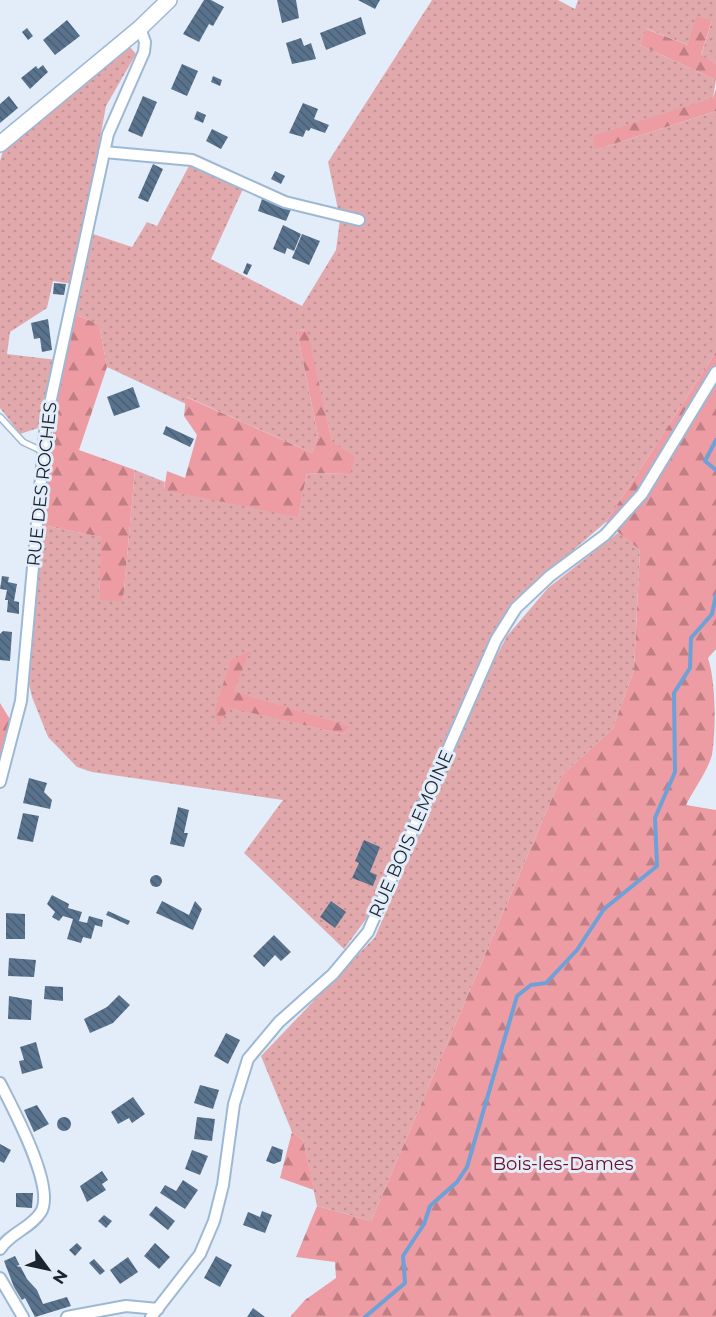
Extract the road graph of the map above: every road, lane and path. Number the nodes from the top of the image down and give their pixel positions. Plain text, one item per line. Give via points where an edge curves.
1 (169, 0) edge
2 (141, 28) junction
3 (0, 144) edge
4 (104, 152) junction
5 (359, 220) dead end
6 (716, 372) edge
7 (0, 417) edge
8 (43, 451) junction
9 (0, 782) edge
10 (0, 1083) edge
11 (0, 1249) edge
12 (0, 1278) edge
13 (154, 1313) edge
14 (23, 1317) edge
15 (68, 1317) edge

1 - 2 street
2 - 3 street
2 - 4 street, RUE DES ROCHES via 144,52 114,117
4 - 5 street via 192,160 285,202
4 - 8 street, RUE DES ROCHES
6 - 13 street, RUE BOIS LEMOINE via 642,494 605,535 550,576 516,608 496,640 368,932 333,974 279,1022 248,1059 234,1104 224,1185 214,1221 200,1254
7 - 8 lane via 23,442
8 - 9 street, RUE DES ROCHES via 21,701
10 - 11 street via 26,1130 44,1190 42,1211 6,1239
12 - 14 street
13 - 15 street via 126,1306

